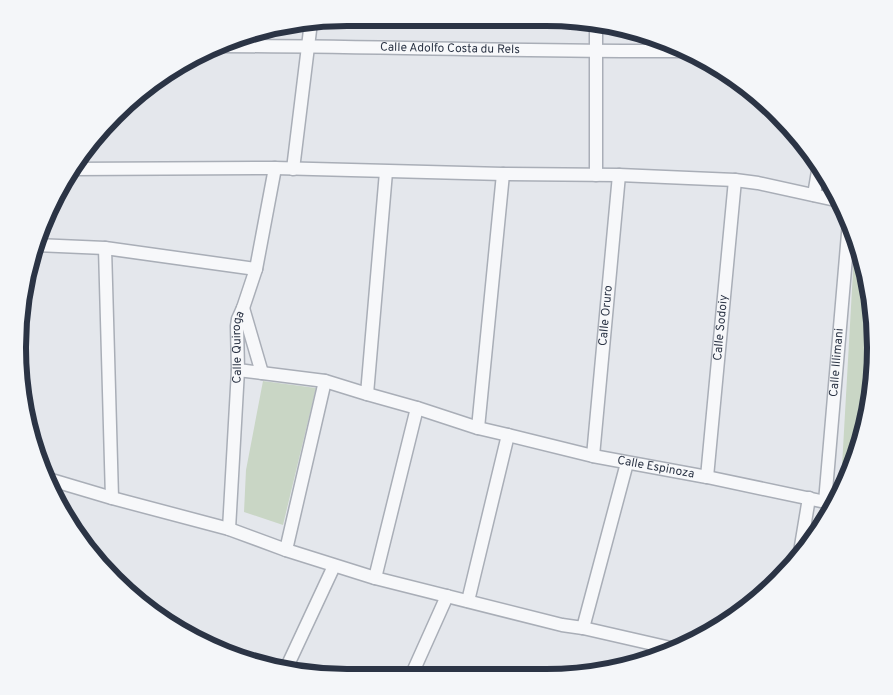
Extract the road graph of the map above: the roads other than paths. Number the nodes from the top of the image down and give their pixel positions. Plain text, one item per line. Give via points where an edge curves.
1 (309, 29) edge
2 (596, 30) edge
3 (237, 46) edge
4 (308, 46) junction
5 (666, 50) edge
6 (596, 51) junction
7 (275, 168) junction
8 (293, 169) junction
9 (79, 170) edge
10 (386, 172) junction
11 (503, 174) junction
12 (596, 175) junction
13 (619, 175) junction
14 (817, 176) edge
15 (735, 180) junction
16 (814, 195) junction
17 (831, 199) edge
18 (848, 239) edge
19 (43, 245) edge
20 (105, 248) junction
21 (256, 268) junction
22 (243, 308) junction
23 (238, 370) junction
24 (262, 373) junction
25 (325, 381) junction
26 (367, 394) junction
27 (417, 408) junction
28 (478, 428) junction
29 (508, 436) junction
30 (592, 456) junction
31 (627, 462) junction
32 (707, 477) junction
33 (55, 481) edge
34 (830, 496) edge
35 (112, 498) junction
36 (809, 498) junction
37 (827, 502) edge
38 (229, 529) junction
39 (802, 540) edge
40 (286, 550) junction
41 (334, 566) junction
42 (375, 578) junction
43 (447, 596) junction
44 (468, 601) junction
45 (584, 628) junction
46 (663, 646) edge
47 (288, 664) edge
48 (414, 669) edge

1 - 4 street
2 - 6 street
3 - 4 street, Calle Adolfo Costa du Rels
4 - 6 street, Calle Adolfo Costa du Rels
4 - 8 street
5 - 6 street, Calle Adolfo Costa du Rels
6 - 12 street
7 - 8 street
7 - 9 street
7 - 21 street, Calle Quiroga
8 - 10 street
10 - 11 street
10 - 26 street
11 - 12 street
11 - 28 street
12 - 13 street
13 - 15 street
13 - 30 street, Calle Oruro
14 - 16 street
15 - 16 street
15 - 32 street, Calle Sodoiy
16 - 17 street
18 - 34 street, Calle Illimani
19 - 20 street
20 - 21 street
20 - 35 street
21 - 22 street, Calle Quiroga
22 - 23 street, Calle Quiroga via 237,326
22 - 24 street
23 - 24 street, Calle Espinoza
23 - 38 street, Calle Quiroga
24 - 25 street, Calle Espinoza
25 - 26 street, Calle Espinoza
25 - 40 street
26 - 27 street, Calle Espinoza
27 - 28 street, Calle Espinoza
27 - 42 street
28 - 29 street, Calle Espinoza
29 - 30 street, Calle Espinoza
29 - 44 street
30 - 31 street, Calle Espinoza
31 - 32 street, Calle Espinoza
31 - 45 street
32 - 36 street, Calle Espinoza
33 - 35 street
35 - 38 street
36 - 37 street, Calle Espinoza
36 - 39 street
38 - 40 street
40 - 41 street
41 - 42 street
41 - 47 street
42 - 43 street
43 - 44 street
43 - 48 street
44 - 45 street
45 - 46 street

